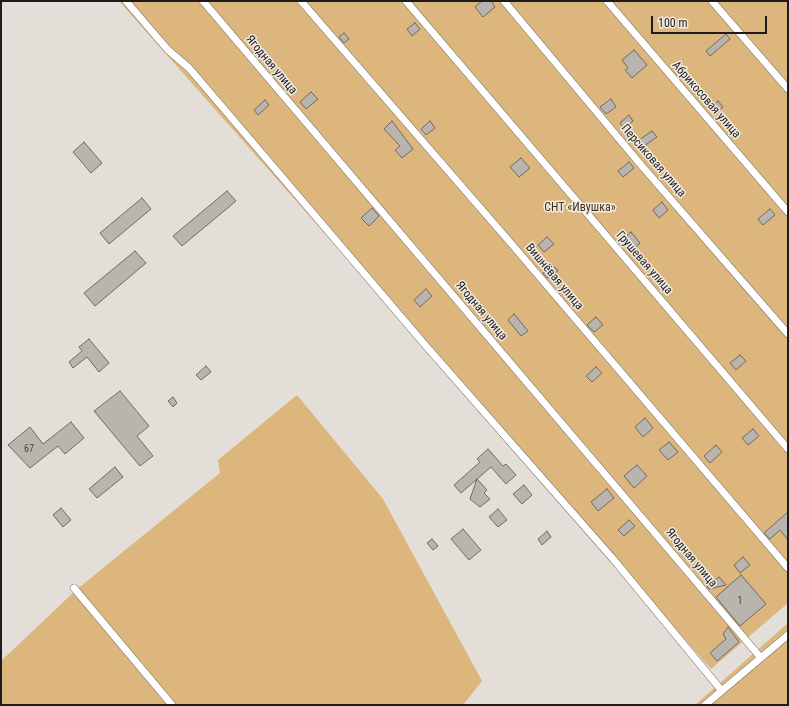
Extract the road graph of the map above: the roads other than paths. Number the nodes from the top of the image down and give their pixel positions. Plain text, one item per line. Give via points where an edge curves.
1 (126, 1) edge
2 (203, 1) edge
3 (301, 1) edge
4 (406, 1) edge
5 (504, 1) edge
6 (607, 1) edge
7 (712, 1) edge
8 (788, 89) edge
9 (788, 212) edge
10 (788, 334) edge
11 (788, 449) edge
12 (788, 568) edge
13 (74, 588) dead end
14 (788, 635) edge
15 (761, 658) junction
16 (722, 691) junction
17 (172, 705) edge
18 (706, 705) edge

1 - 16 street via 168,50 189,68 421,340 614,560
2 - 15 street, Ягодная улица
3 - 12 street, Вишнёвая улица
4 - 11 street, Грушевая улица
5 - 10 street, Персиковая улица via 641,165
6 - 9 street, Абрикосовая улица
7 - 8 street
13 - 17 street
14 - 15 street
15 - 16 street
16 - 18 street

